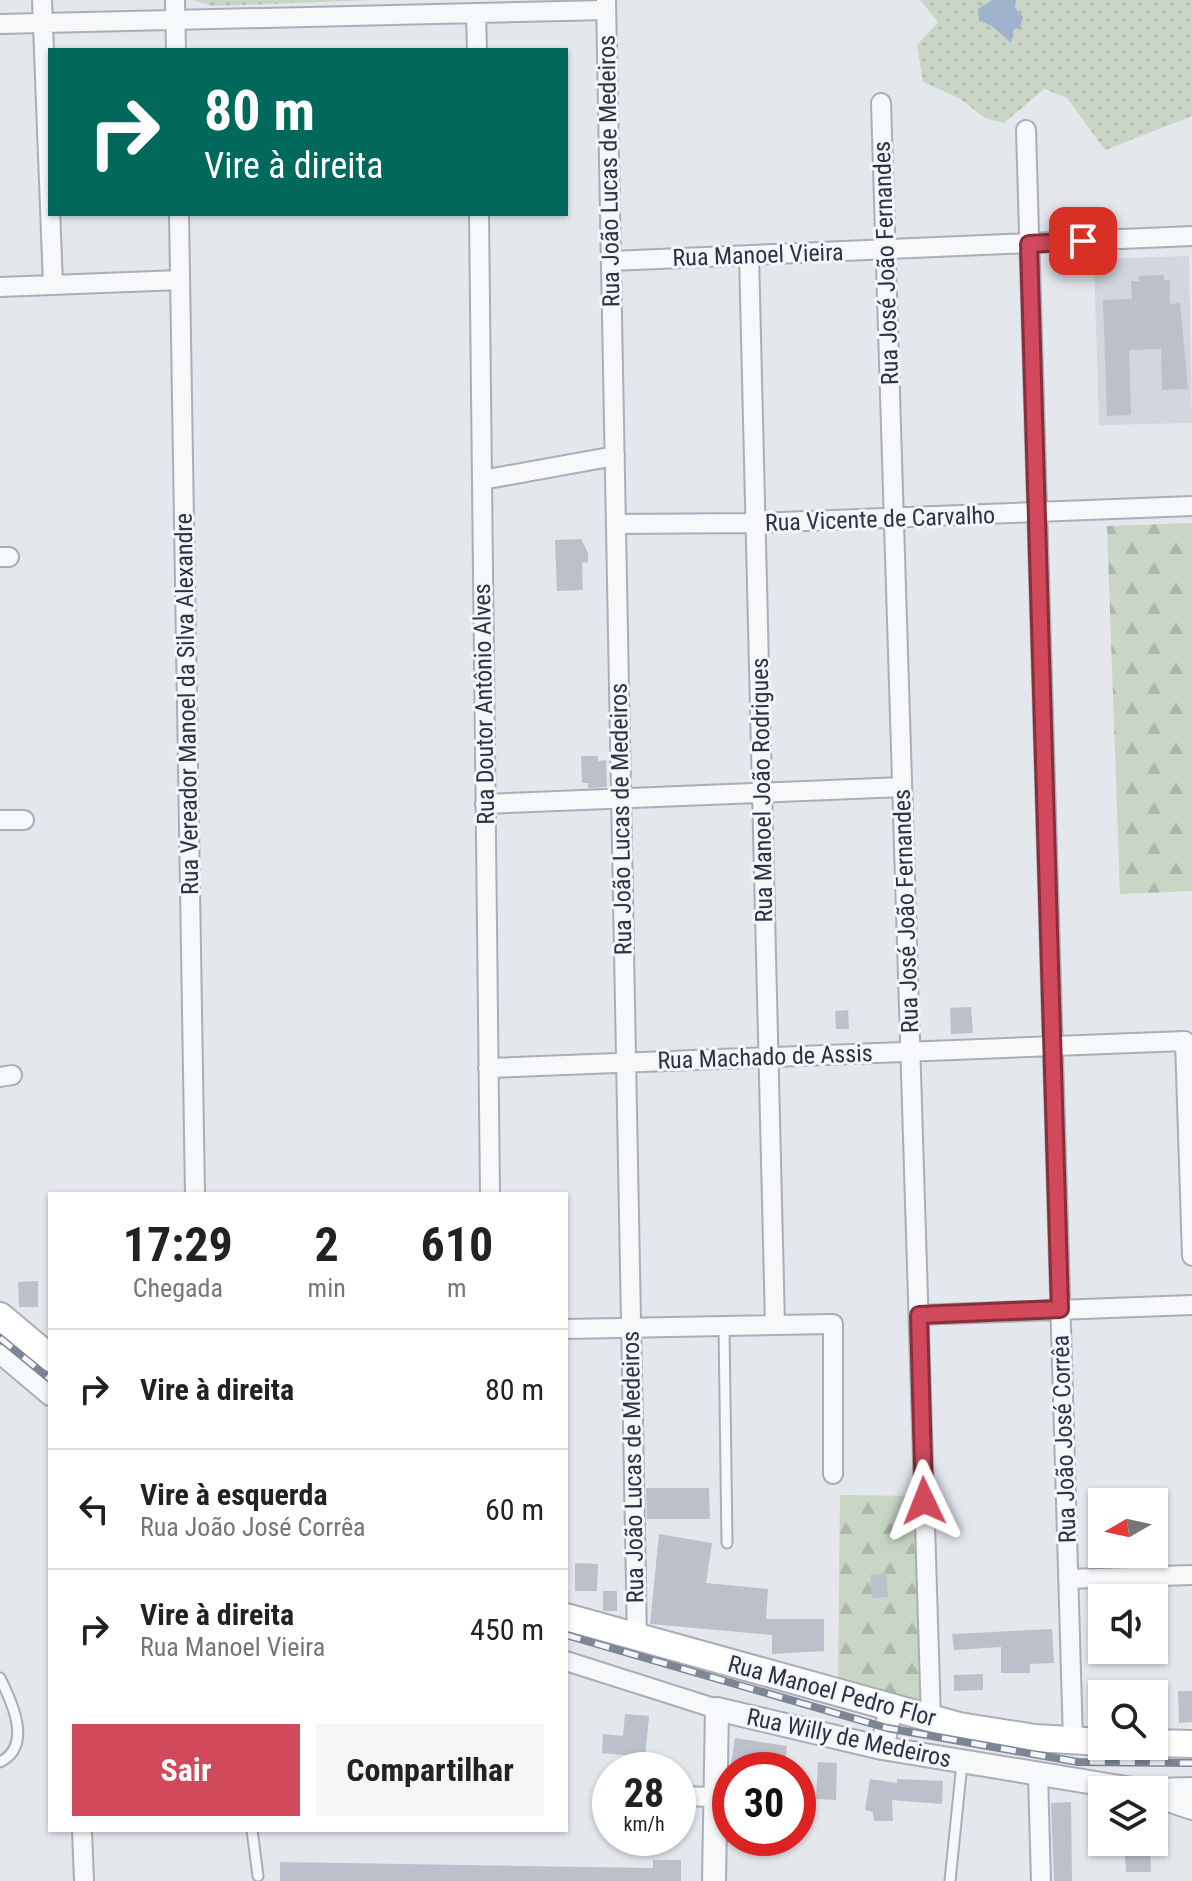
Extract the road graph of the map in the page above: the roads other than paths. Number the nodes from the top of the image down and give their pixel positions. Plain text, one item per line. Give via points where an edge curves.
1 (42, 0) edge
2 (606, 5) edge
3 (175, 9) edge
4 (476, 13) junction
5 (43, 23) junction
6 (0, 24) edge
7 (176, 48) edge
8 (477, 48) edge
9 (881, 103) dead end
10 (1026, 130) dead end
11 (48, 154) edge
12 (50, 216) edge
13 (179, 216) edge
14 (479, 216) edge
15 (1192, 236) edge
16 (1029, 244) junction
17 (885, 250) junction
18 (749, 255) junction
19 (611, 261) junction
20 (180, 280) junction
21 (53, 285) junction
22 (0, 287) edge
23 (615, 456) junction
24 (482, 480) junction
25 (1192, 506) edge
26 (1037, 513) junction
27 (894, 519) junction
28 (756, 523) junction
29 (616, 524) junction
30 (902, 787) junction
31 (762, 792) junction
32 (621, 798) junction
33 (485, 804) junction
34 (0, 820) edge
35 (24, 820) dead end
36 (1052, 1047) junction
37 (910, 1052) junction
38 (769, 1057) junction
39 (626, 1062) junction
40 (488, 1068) junction
41 (1191, 1184) edge
42 (195, 1192) edge
43 (490, 1192) edge
44 (1192, 1256) edge
45 (1192, 1305) edge
46 (1060, 1309) junction
47 (919, 1315) junction
48 (0, 1316) edge
49 (775, 1325) junction
50 (724, 1326) junction
51 (631, 1328) junction
52 (568, 1329) edge
53 (0, 1354) edge
54 (48, 1356) edge
55 (48, 1394) edge
56 (833, 1474) dead end
57 (727, 1543) dead end
58 (1192, 1575) edge
59 (1068, 1579) junction
60 (568, 1618) edge
61 (637, 1638) junction
62 (568, 1662) edge
63 (0, 1678) edge
64 (891, 1708) junction
65 (717, 1709) junction
66 (931, 1719) junction
67 (1073, 1741) junction
68 (1088, 1742) edge
69 (1168, 1743) edge
70 (1192, 1744) edge
71 (882, 1748) junction
72 (716, 1752) edge
73 (0, 1762) edge
74 (962, 1763) junction
75 (1038, 1775) junction
76 (1088, 1782) edge
77 (1192, 1789) edge
78 (1168, 1791) edge
79 (1168, 1798) edge
80 (1192, 1808) edge
81 (82, 1832) edge
82 (252, 1832) edge
83 (714, 1856) edge
84 (258, 1876) dead end
85 (84, 1881) edge
86 (714, 1881) edge
87 (950, 1881) edge
88 (1041, 1881) edge

1 - 5 street
2 - 4 street
2 - 19 street, Rua João Lucas de Medeiros
3 - 4 street
3 - 5 street
3 - 7 street
4 - 8 street
5 - 6 street
5 - 11 street
9 - 17 street, Rua José João Fernandes
10 - 16 street, Rua João José Corrêa
12 - 21 street
13 - 20 street, Rua Vereador Manoel da Silva Alexandre
14 - 24 street, Rua Doutor Antônio Alves
15 - 16 street, Rua Manoel Vieira
16 - 17 street, Rua Manoel Vieira
16 - 26 street, Rua João José Corrêa
17 - 18 street, Rua Manoel Vieira
17 - 27 street, Rua José João Fernandes
18 - 19 street, Rua Manoel Vieira
18 - 28 street, Rua Manoel João Rodrigues
19 - 23 street, Rua João Lucas de Medeiros
20 - 21 street
20 - 42 street, Rua Vereador Manoel da Silva Alexandre
21 - 22 street
23 - 24 street
23 - 29 street, Rua João Lucas de Medeiros
24 - 33 street, Rua Doutor Antônio Alves
25 - 26 street, Rua Vicente de Carvalho
26 - 27 street, Rua Vicente de Carvalho
26 - 36 street, Rua João José Corrêa
27 - 28 street, Rua Vicente de Carvalho
27 - 30 street, Rua José João Fernandes
28 - 29 street, Rua Vicente de Carvalho
28 - 31 street, Rua Manoel João Rodrigues
29 - 32 street, Rua João Lucas de Medeiros
30 - 31 street
30 - 37 street, Rua José João Fernandes
31 - 32 street
31 - 38 street, Rua Manoel João Rodrigues
32 - 33 street
32 - 39 street, Rua João Lucas de Medeiros
33 - 40 street, Rua Doutor Antônio Alves
34 - 35 street
36 - 37 street, Rua Machado de Assis
36 - 41 street, Rua Machado de Assis via 1185,1041
36 - 46 street, Rua João José Corrêa
37 - 38 street, Rua Machado de Assis
37 - 47 street, Rua José João Fernandes
38 - 39 street, Rua Machado de Assis
38 - 49 street, Rua Manoel João Rodrigues
39 - 40 street, Rua Machado de Assis
39 - 51 street, Rua João Lucas de Medeiros
40 - 43 street, Rua Doutor Antônio Alves
41 - 44 street
45 - 46 street
46 - 47 street
46 - 59 street, Rua João José Corrêa
47 - 66 street, Rua José João Fernandes
48 - 54 main road
49 - 50 street
49 - 56 street via 833,1324
50 - 51 street
50 - 57 lane
51 - 52 street
51 - 61 street, Rua João Lucas de Medeiros
53 - 55 street
58 - 59 street
59 - 67 street, Rua João José Corrêa
60 - 61 main road, Rua Manoel Pedro Flor
61 - 64 main road, Rua Manoel Pedro Flor
62 - 65 street, Rua Willy de Medeiros
63 - 73 lane via 19,1736 14,1752
64 - 66 main road, Rua Manoel Pedro Flor
64 - 71 street
65 - 71 street, Rua Willy de Medeiros
65 - 72 street
66 - 67 main road, Rua Manoel Pedro Flor
67 - 68 main road, Rua Manoel Pedro Flor
69 - 70 main road
71 - 74 street, Rua Willy de Medeiros
74 - 75 street, Rua Willy de Medeiros
74 - 87 lane
75 - 76 street, Rua Willy de Medeiros
75 - 88 street
77 - 78 street
79 - 80 street
81 - 85 street
82 - 84 lane
83 - 86 street

